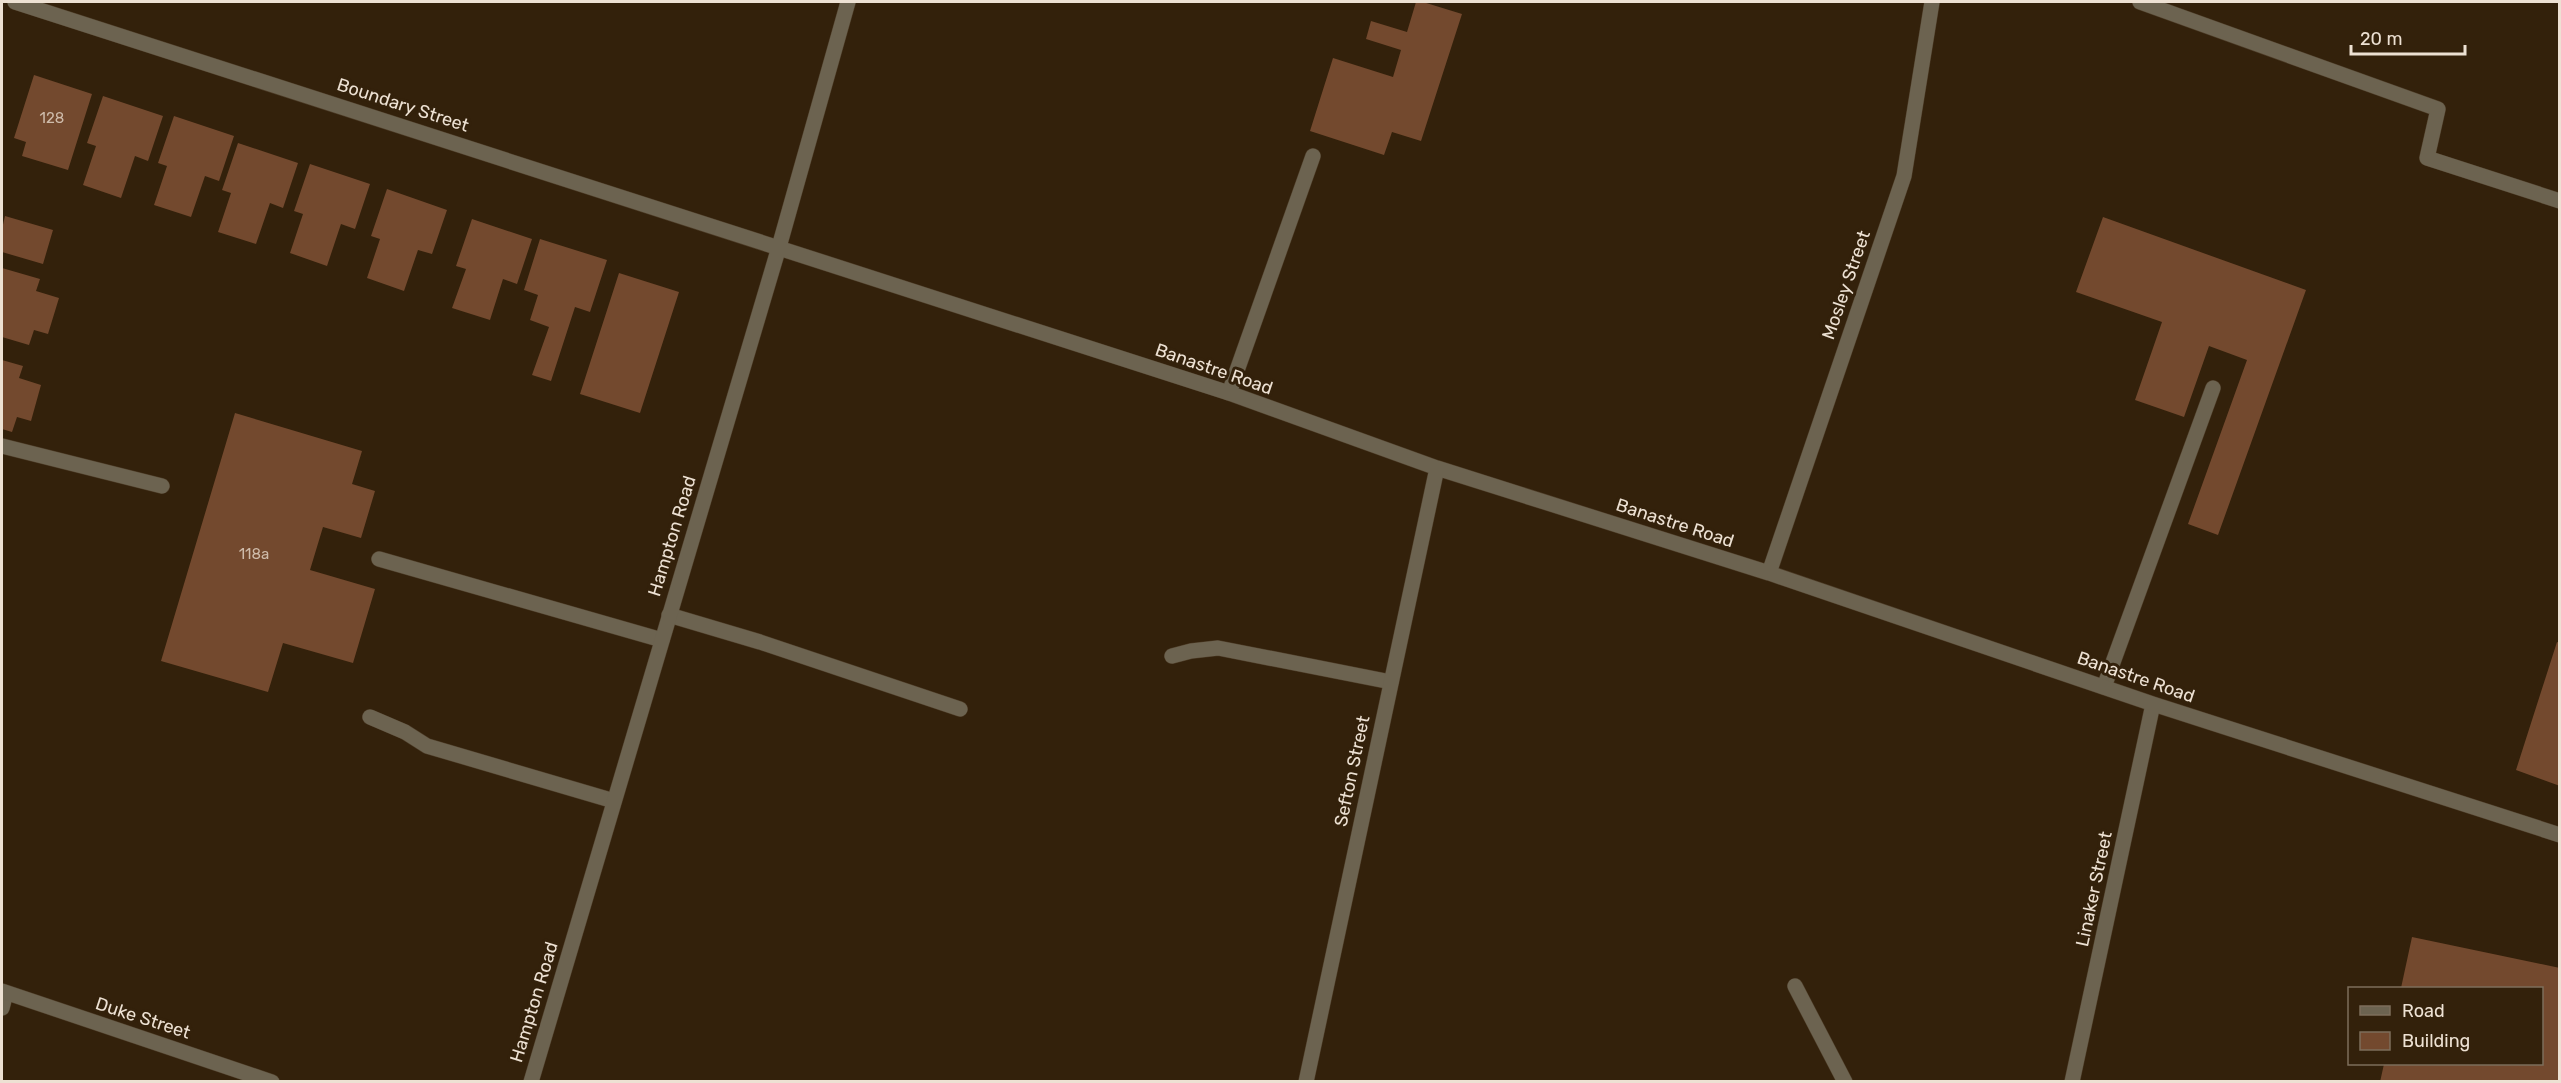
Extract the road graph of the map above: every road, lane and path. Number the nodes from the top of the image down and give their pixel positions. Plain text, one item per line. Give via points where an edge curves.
1 (15, 2) edge
2 (848, 2) edge
3 (1932, 2) edge
4 (2140, 2) edge
5 (1313, 156) dead end
6 (2559, 201) edge
7 (779, 247) junction
8 (2213, 387) dead end
9 (1229, 393) junction
10 (2, 446) edge
11 (1437, 468) junction
12 (162, 486) dead end
13 (379, 559) dead end
14 (1769, 573) junction
15 (669, 615) junction
16 (662, 640) junction
17 (1172, 656) dead end
18 (1391, 682) junction
19 (2104, 687) junction
20 (2153, 704) junction
21 (960, 709) dead end
22 (370, 717) dead end
23 (614, 801) junction
24 (2559, 835) edge
25 (1795, 986) dead end
26 (4, 992) edge
27 (2, 1008) edge
28 (272, 1082) edge
29 (531, 1082) edge
30 (1306, 1082) edge
31 (1845, 1082) edge
32 (2072, 1082) edge

1 - 7 street, Boundary Street
2 - 7 street, Hampton Road
3 - 14 street, Mosley Street via 1904,176
4 - 6 street via 2438,109 2427,158
5 - 9 street
7 - 9 street, Banastre Road
7 - 15 street, Hampton Road
8 - 19 street
9 - 11 street, Banastre Road
10 - 12 street
11 - 14 street, Banastre Road
11 - 18 street, Sefton Street
13 - 16 street
14 - 19 street, Banastre Road
15 - 16 street, Hampton Road
15 - 21 street
16 - 23 street, Hampton Road
17 - 18 street via 1225,649
18 - 30 street, Sefton Street
19 - 20 street, Banastre Road
20 - 24 street, Banastre Road
20 - 32 street, Linaker Street
22 - 23 street via 428,746
23 - 29 street, Hampton Road
25 - 31 street
26 - 27 street
26 - 28 street, Duke Street

